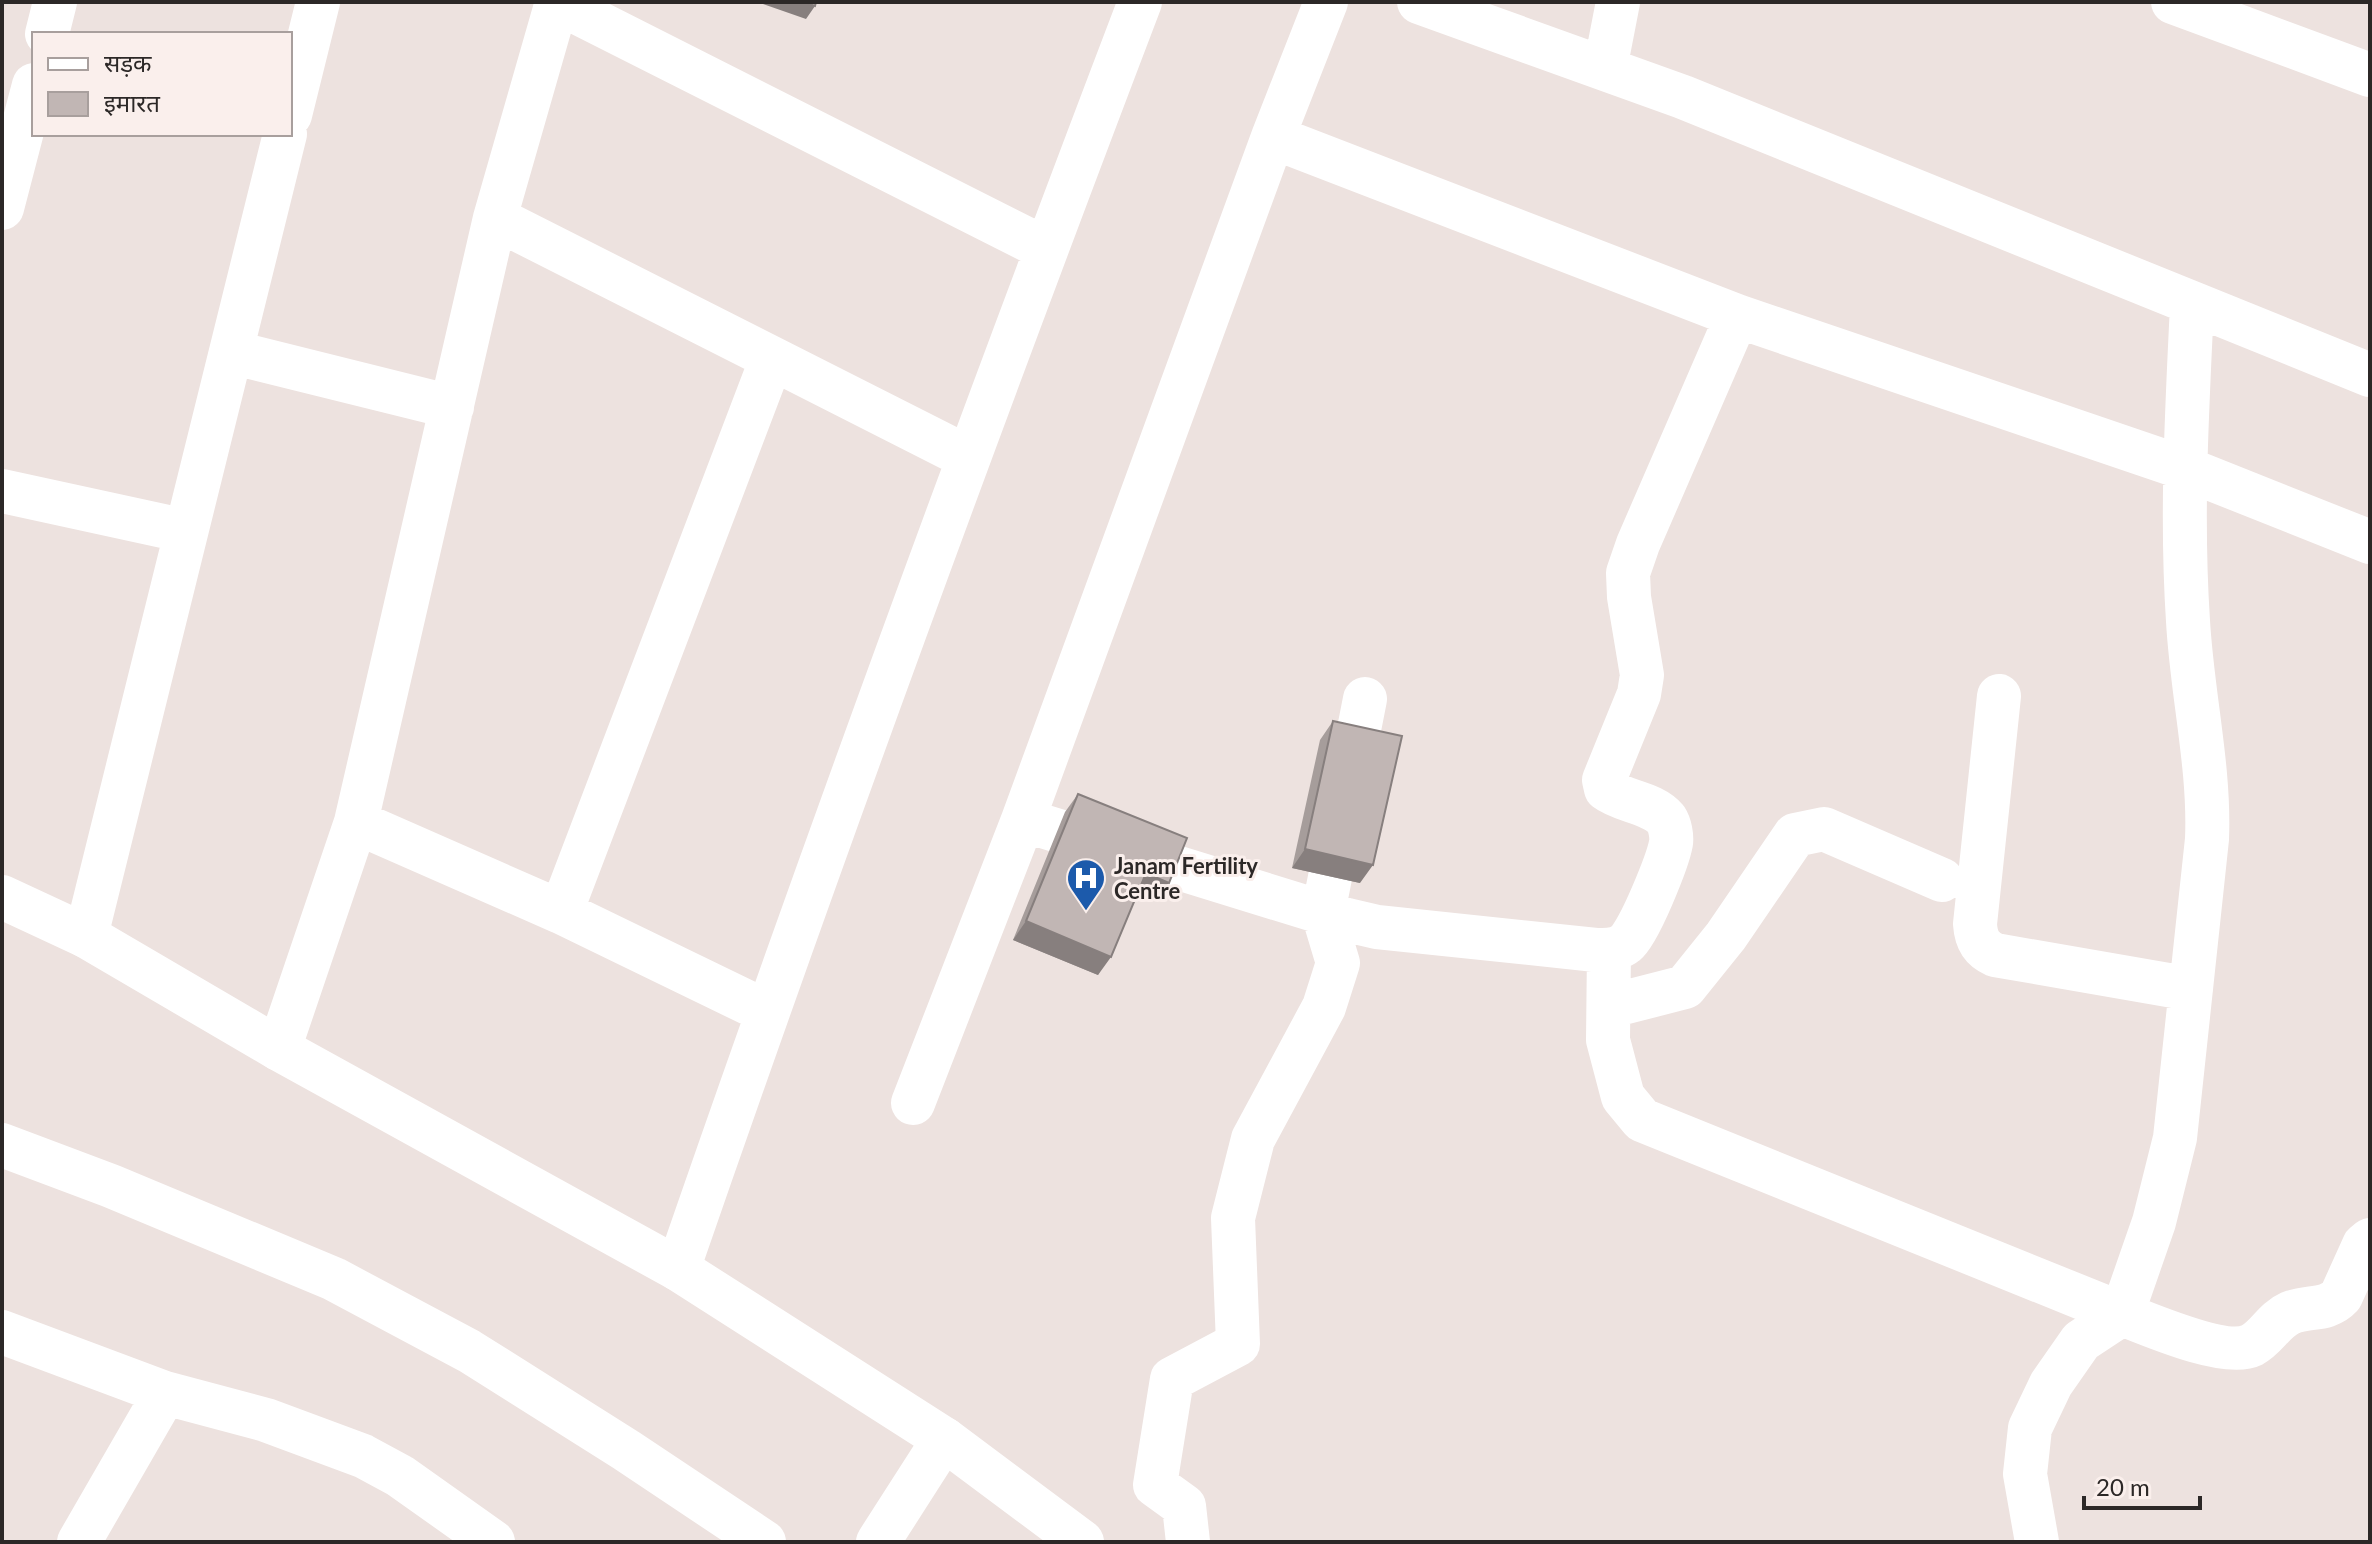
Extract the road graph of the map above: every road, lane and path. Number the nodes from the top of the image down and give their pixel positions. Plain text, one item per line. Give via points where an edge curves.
1 (55, 2) edge
2 (318, 2) edge
3 (557, 2) edge
4 (1140, 2) edge
5 (1326, 2) edge
6 (1419, 2) edge
7 (2173, 2) edge
8 (1612, 30) edge
9 (48, 32) edge
10 (2370, 75) edge
11 (32, 93) edge
12 (292, 107) edge
13 (285, 136) edge
14 (1273, 137) junction
15 (2, 208) edge
16 (495, 218) junction
17 (1046, 249) junction
18 (2192, 305) junction
19 (1737, 316) junction
20 (231, 352) junction
21 (772, 358) junction
22 (2370, 375) edge
23 (452, 407) junction
24 (967, 457) junction
25 (2184, 468) junction
26 (2, 491) edge
27 (186, 531) junction
28 (2370, 542) edge
29 (1999, 696) dead end
30 (1365, 699) dead end
31 (1023, 820) junction
32 (356, 822) junction
33 (1942, 880) dead end
34 (2, 897) edge
35 (561, 912) junction
36 (1323, 913) junction
37 (86, 936) junction
38 (1609, 950) junction
39 (2191, 989) junction
40 (1611, 1006) junction
41 (767, 1012) junction
42 (279, 1049) junction
43 (913, 1103) dead end
44 (2, 1145) edge
45 (2370, 1240) edge
46 (678, 1269) junction
47 (2122, 1314) junction
48 (2, 1332) edge
49 (165, 1393) junction
50 (944, 1439) junction
51 (887, 1526) edge
52 (79, 1542) edge
53 (493, 1542) edge
54 (764, 1542) edge
55 (1082, 1542) edge
56 (1188, 1542) edge
57 (2037, 1542) edge

1 - 9 street
2 - 12 street
3 - 16 street
3 - 17 street
4 - 17 street
5 - 14 street
6 - 8 street
7 - 10 street
8 - 18 street via 1683,97
11 - 15 street
13 - 20 street
14 - 19 street
14 - 31 street
16 - 21 street
16 - 23 street
17 - 24 street
18 - 22 street
18 - 25 street
19 - 25 street
19 - 38 street via 1628,573 1642,675 1634,712 1604,780 1614,795 1665,819 1672,840 1637,931 1625,944
20 - 23 street
20 - 27 street
21 - 24 street
21 - 35 street
23 - 32 street
24 - 41 street
25 - 28 street
25 - 39 street via 2188,619 2208,806
26 - 27 street
27 - 37 street
29 - 39 street via 1975,924 1978,941 1995,955
30 - 36 street
31 - 36 street
31 - 43 street
32 - 35 street
32 - 42 street
33 - 40 street via 1824,829 1795,835 1685,987
34 - 37 street
35 - 41 street
36 - 38 street via 1377,927
36 - 56 street via 1338,963 1324,1007 1253,1139 1233,1218 1238,1344 1172,1379 1155,1485 1184,1506
37 - 42 street
38 - 40 street
39 - 47 street via 2167,1180
40 - 47 street via 1608,1040 1623,1097 1642,1120
41 - 46 street
42 - 46 street
44 - 54 street via 334,1279 469,1351
45 - 47 street via 2335,1303 2294,1311 2248,1347 2192,1340
46 - 50 street
47 - 57 street via 2081,1341 2051,1384 2030,1428 2025,1474
48 - 49 street
49 - 52 street
49 - 53 street via 266,1420 363,1456 431,1496
50 - 51 street
50 - 55 street

